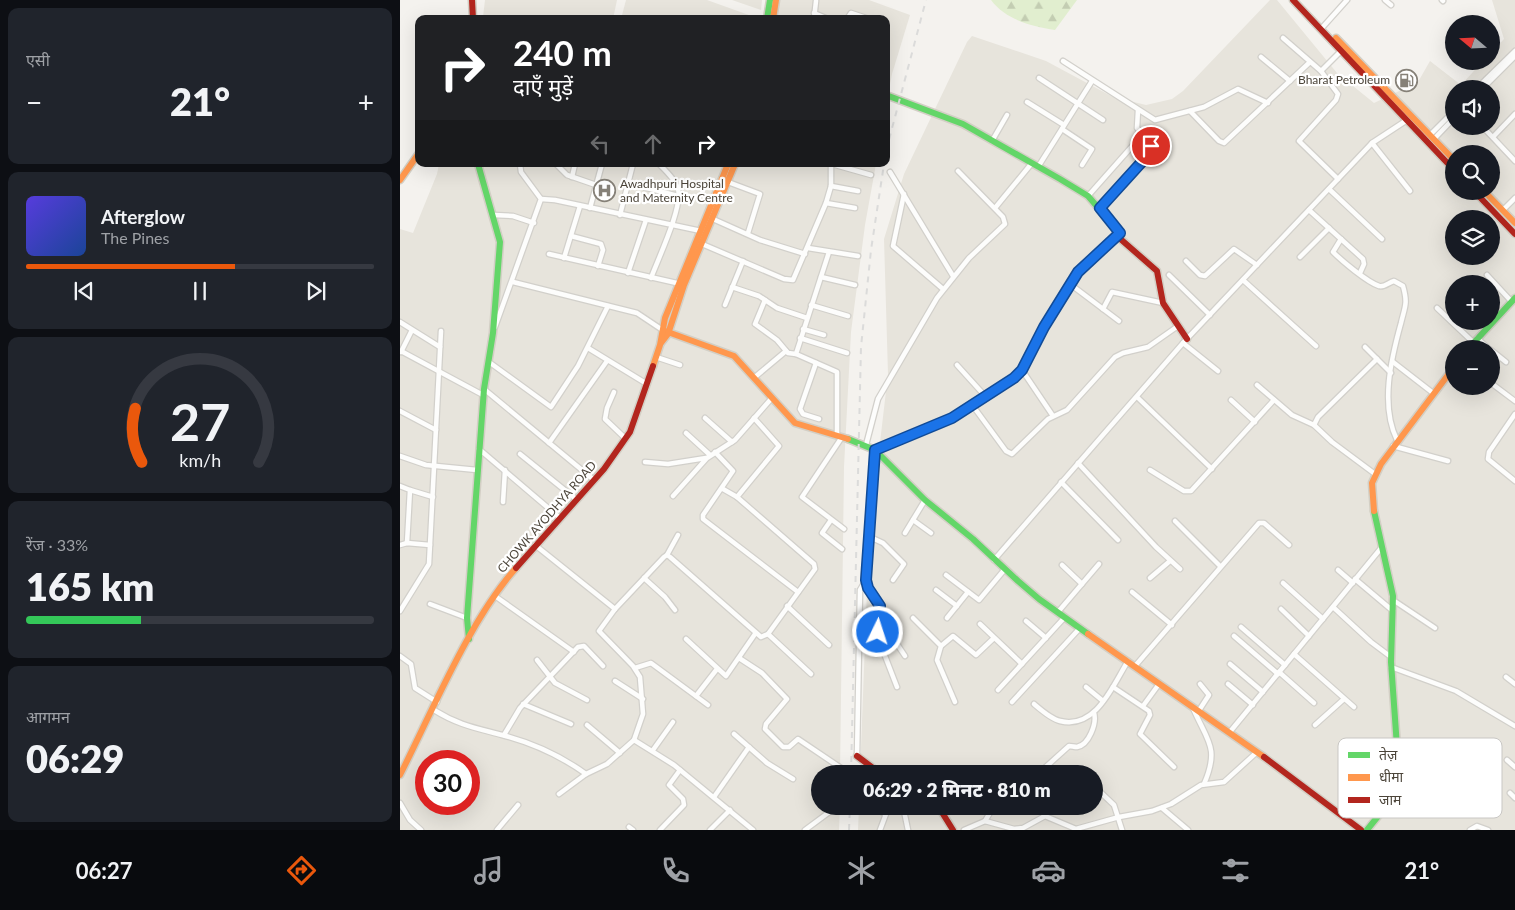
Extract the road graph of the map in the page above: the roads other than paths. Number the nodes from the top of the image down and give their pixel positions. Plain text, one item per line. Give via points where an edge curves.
1 (472, 0) edge
2 (770, 0) edge
3 (776, 0) edge
4 (1293, 0) edge
5 (1299, 0) edge
6 (1347, 0) edge
7 (1385, 0) edge
8 (816, 1) edge
9 (1391, 5) dead end
10 (472, 15) edge
11 (768, 15) edge
12 (774, 15) edge
13 (814, 15) edge
14 (1322, 27) junction
15 (1282, 38) dead end
16 (1342, 51) junction
17 (1515, 51) edge
18 (1515, 56) edge
19 (1261, 57) dead end
20 (1063, 61) dead end
21 (1310, 62) junction
22 (1321, 71) junction
23 (1039, 78) dead end
24 (1485, 80) edge
25 (1491, 80) edge
26 (1092, 81) junction
27 (1290, 81) junction
28 (890, 96) edge
29 (1027, 102) dead end
30 (1078, 103) junction
31 (1268, 103) junction
32 (1138, 110) junction
33 (1190, 111) junction
34 (1515, 114) edge
35 (1007, 115) dead end
36 (1408, 119) junction
37 (1103, 120) dead end
38 (1445, 122) edge
39 (1445, 126) edge
40 (1063, 127) junction
41 (1142, 135) junction
42 (1432, 137) junction
43 (1493, 137) joint
44 (992, 141) junction
45 (1372, 143) junction
46 (1445, 151) edge
47 (415, 159) edge
48 (1445, 160) edge
49 (1515, 161) edge
50 (1032, 163) junction
51 (1082, 166) dead end
52 (479, 167) edge
53 (520, 167) edge
54 (558, 167) edge
55 (574, 167) edge
56 (601, 167) edge
57 (632, 167) edge
58 (662, 167) edge
59 (727, 167) edge
60 (734, 167) edge
61 (832, 167) edge
62 (844, 167) edge
63 (861, 167) edge
64 (1038, 167) junction
65 (860, 171) junction
66 (958, 171) dead end
67 (890, 172) dead end
68 (871, 175) dead end
69 (572, 178) junction
70 (729, 179) junction
71 (1338, 179) junction
72 (400, 180) edge
73 (628, 183) junction
74 (596, 185) junction
75 (831, 186) junction
76 (1329, 189) junction
77 (858, 191) dead end
78 (1410, 191) dead end
79 (904, 194) junction
80 (678, 196) junction
81 (1088, 196) junction
82 (1515, 198) edge
83 (541, 199) junction
84 (1483, 200) edge
85 (1493, 200) edge
86 (826, 203) junction
87 (580, 206) junction
88 (590, 208) junction
89 (855, 208) dead end
90 (995, 208) junction
91 (1100, 208) junction
92 (1309, 210) junction
93 (1503, 210) junction
94 (494, 215) junction
95 (620, 215) junction
96 (714, 219) junction
97 (646, 220) junction
98 (534, 223) junction
99 (1515, 223) edge
100 (672, 225) junction
101 (1329, 228) junction
102 (704, 232) junction
103 (748, 233) junction
104 (1515, 234) edge
105 (571, 236) junction
106 (1117, 236) junction
107 (1382, 239) dead end
108 (1341, 240) junction
109 (702, 244) junction
110 (808, 248) junction
111 (829, 252) junction
112 (548, 254) dead end
113 (805, 254) junction
114 (858, 256) dead end
115 (1300, 257) dead end
116 (564, 258) junction
117 (743, 261) junction
118 (1186, 261) dead end
119 (598, 266) junction
120 (1257, 266) junction
121 (628, 273) junction
122 (1360, 273) junction
123 (1169, 275) dead end
124 (954, 276) junction
125 (821, 277) junction
126 (650, 278) junction
127 (1243, 280) junction
128 (513, 282) junction
129 (681, 284) junction
130 (1070, 284) junction
131 (855, 285) dead end
132 (732, 287) junction
133 (1500, 288) edge
134 (943, 289) junction
135 (764, 300) junction
136 (1513, 300) edge
137 (1163, 303) junction
138 (725, 305) dead end
139 (811, 305) junction
140 (608, 306) junction
141 (1103, 308) junction
142 (1437, 308) dead end
143 (1500, 313) edge
144 (1210, 315) junction
145 (848, 316) dead end
146 (807, 318) junction
147 (1119, 321) dead end
148 (400, 322) edge
149 (1178, 326) junction
150 (661, 329) junction
151 (803, 329) junction
152 (412, 330) junction
153 (1484, 330) edge
154 (441, 331) dead end
155 (493, 333) junction
156 (668, 334) junction
157 (824, 335) dead end
158 (800, 338) junction
159 (1475, 340) joint
160 (1185, 341) junction
161 (660, 345) junction
162 (1316, 346) dead end
163 (440, 347) junction
164 (1365, 347) dead end
165 (588, 348) junction
166 (786, 351) junction
167 (401, 352) edge
168 (847, 353) dead end
169 (796, 354) junction
170 (656, 357) junction
171 (1500, 358) edge
172 (1377, 360) junction
173 (607, 361) junction
174 (489, 362) junction
175 (1393, 362) junction
176 (1506, 362) dead end
177 (816, 363) junction
178 (680, 365) dead end
179 (957, 365) dead end
180 (1022, 370) junction
181 (1218, 371) dead end
182 (439, 372) junction
183 (1391, 373) junction
184 (755, 377) junction
185 (1445, 378) edge
186 (648, 381) junction
187 (1257, 385) dead end
188 (1500, 390) edge
189 (484, 392) junction
190 (614, 392) dead end
191 (1433, 393) junction
192 (986, 397) junction
193 (1137, 397) junction
194 (771, 399) junction
195 (1231, 400) dead end
196 (1274, 400) junction
197 (1515, 401) edge
198 (973, 406) junction
199 (400, 411) edge
200 (1515, 414) edge
201 (1053, 416) junction
202 (705, 418) dead end
203 (754, 418) junction
204 (819, 419) dead end
205 (1255, 422) junction
206 (1314, 425) junction
207 (436, 430) junction
208 (686, 433) dead end
209 (839, 436) junction
210 (626, 439) junction
211 (732, 442) junction
212 (550, 443) junction
213 (1395, 443) junction
214 (866, 445) junction
215 (479, 449) junction
216 (875, 450) junction
217 (520, 454) dead end
218 (711, 455) junction
219 (400, 456) edge
220 (1448, 461) dead end
221 (645, 462) dead end
222 (1078, 463) junction
223 (435, 465) junction
224 (1212, 469) junction
225 (477, 470) junction
226 (505, 470) junction
227 (1150, 470) dead end
228 (1375, 474) junction
229 (594, 480) junction
230 (1515, 481) edge
231 (1061, 482) junction
232 (400, 486) edge
233 (723, 489) junction
234 (410, 490) junction
235 (673, 496) dead end
236 (433, 497) junction
237 (737, 497) junction
238 (577, 500) junction
239 (925, 500) junction
240 (503, 502) dead end
241 (560, 518) junction
242 (831, 520) junction
243 (913, 520) junction
244 (1175, 521) dead end
245 (844, 529) dead end
246 (905, 533) dead end
247 (931, 533) dead end
248 (678, 535) dead end
249 (870, 537) junction
250 (1118, 540) dead end
251 (407, 543) junction
252 (400, 545) edge
253 (430, 545) junction
254 (535, 545) junction
255 (1289, 545) dead end
256 (1383, 545) junction
257 (842, 548) dead end
258 (667, 555) junction
259 (994, 560) junction
260 (1170, 561) junction
261 (1099, 564) dead end
262 (1062, 565) dead end
263 (1220, 566) junction
264 (1004, 569) junction
265 (1180, 569) dead end
266 (1338, 570) dead end
267 (946, 575) dead end
268 (644, 578) junction
269 (1150, 578) dead end
270 (866, 580) junction
271 (892, 580) dead end
272 (1354, 581) junction
273 (1283, 583) dead end
274 (1082, 584) junction
275 (936, 590) dead end
276 (798, 592) junction
277 (968, 592) junction
278 (1132, 592) dead end
279 (495, 596) junction
280 (1393, 600) junction
281 (430, 604) dead end
282 (787, 606) junction
283 (957, 606) junction
284 (1333, 607) junction
285 (615, 609) junction
286 (675, 610) dead end
287 (1281, 610) dead end
288 (400, 611) edge
289 (1393, 611) junction
290 (1058, 612) junction
291 (1065, 617) junction
292 (467, 618) junction
293 (913, 618) dead end
294 (947, 618) dead end
295 (1323, 619) junction
296 (1026, 621) dead end
297 (980, 624) dead end
298 (1172, 625) junction
299 (1241, 627) dead end
300 (1080, 628) junction
301 (1435, 628) dead end
302 (878, 632) junction
303 (755, 634) junction
304 (768, 634) junction
305 (1234, 636) dead end
306 (1309, 636) junction
307 (994, 638) junction
308 (1046, 638) junction
309 (468, 639) junction
310 (686, 639) dead end
311 (829, 645) dead end
312 (941, 646) junction
313 (574, 652) junction
314 (1294, 654) junction
315 (400, 656) edge
316 (905, 656) dead end
317 (1391, 657) junction
318 (739, 658) junction
319 (537, 660) dead end
320 (1128, 662) junction
321 (1022, 664) junction
322 (1230, 664) dead end
323 (1285, 665) junction
324 (603, 666) dead end
325 (1134, 666) junction
326 (1391, 667) junction
327 (635, 668) junction
328 (717, 669) junction
329 (1278, 673) junction
330 (812, 674) dead end
331 (1506, 676) dead end
332 (549, 677) junction
333 (615, 681) dead end
334 (1159, 684) junction
335 (1200, 684) dead end
336 (1228, 684) dead end
337 (1515, 684) edge
338 (897, 687) dead end
339 (1086, 687) dead end
340 (1113, 687) junction
341 (998, 690) dead end
342 (1263, 692) junction
343 (696, 696) junction
344 (643, 699) junction
345 (1344, 699) junction
346 (587, 700) dead end
347 (1103, 701) junction
348 (438, 702) junction
349 (955, 702) dead end
350 (1012, 702) dead end
351 (1314, 703) dead end
352 (523, 704) junction
353 (1034, 704) dead end
354 (708, 705) dead end
355 (1253, 705) junction
356 (1143, 706) junction
357 (1354, 707) dead end
358 (434, 710) junction
359 (1196, 710) junction
360 (1094, 713) junction
361 (674, 722) dead end
362 (571, 724) dead end
363 (587, 725) dead end
364 (1315, 725) dead end
365 (1515, 726) edge
366 (1229, 733) junction
367 (734, 734) dead end
368 (504, 735) junction
369 (1396, 738) edge
370 (634, 740) junction
371 (749, 747) junction
372 (653, 750) junction
373 (1257, 752) junction
374 (620, 753) junction
375 (857, 756) joint
376 (1507, 760) dead end
377 (837, 765) edge
378 (869, 765) edge
379 (1048, 765) edge
380 (1515, 766) edge
381 (1174, 767) dead end
382 (680, 770) junction
383 (586, 774) junction
384 (400, 775) edge
385 (793, 779) dead end
386 (1204, 784) junction
387 (1510, 793) dead end
388 (559, 794) dead end
389 (1103, 794) edge
390 (714, 798) junction
391 (1515, 798) edge
392 (400, 803) edge
393 (518, 805) dead end
394 (1162, 808) junction
395 (730, 810) junction
396 (1338, 813) edge
397 (825, 815) edge
398 (885, 815) edge
399 (905, 815) edge
400 (943, 815) edge
401 (988, 815) edge
402 (1045, 816) joint
403 (1118, 817) junction
404 (1345, 818) edge
405 (1378, 818) edge
406 (984, 821) junction
407 (415, 825) junction
408 (950, 829) edge
409 (1019, 829) edge
410 (411, 830) edge
411 (421, 830) edge
412 (497, 830) edge
413 (660, 830) edge
414 (710, 830) edge
415 (753, 830) edge
416 (806, 830) edge
417 (880, 830) edge
418 (908, 830) edge
419 (964, 830) edge
420 (1122, 830) edge
421 (1188, 830) edge
422 (1361, 830) edge
423 (1367, 830) edge
424 (1470, 830) edge
425 (1488, 830) edge

1 - 10 main road
2 - 11 main road
3 - 12 main road
4 - 14 main road
5 - 14 main road
6 - 14 street
7 - 9 street
8 - 13 street
14 - 16 main road
14 - 42 main road
15 - 21 street
16 - 22 street
16 - 36 main road
17 - 24 street
18 - 25 street
19 - 27 street
20 - 26 street
21 - 22 street
21 - 27 street
22 - 71 street via 1338,96 1299,141
23 - 30 street
26 - 30 street
26 - 32 street
27 - 31 street
28 - 44 main road via 940,114
29 - 40 street
30 - 37 street
30 - 40 street
31 - 33 street via 1238,89
31 - 33 street via 1224,142 1219,141
32 - 33 street via 1159,121 1174,113
32 - 41 street via 1137,128
34 - 43 street
35 - 44 street
36 - 45 street
36 - 48 main road
38 - 42 street
39 - 42 street
40 - 51 street via 1092,149
40 - 64 street
41 - 81 street
41 - 91 street via 1151,146 1149,154
42 - 46 main road
43 - 49 street
44 - 50 main road
45 - 71 street
45 - 78 street
47 - 72 main road
50 - 64 main road
50 - 90 street
52 - 94 main road
53 - 83 street
54 - 69 street
55 - 69 street
56 - 74 street
57 - 73 street
58 - 80 street via 677,186
59 - 102 main road
60 - 70 main road
61 - 75 street
62 - 65 street
63 - 65 street
64 - 81 main road
65 - 68 street
66 - 90 street
67 - 79 street
69 - 74 street
70 - 96 main road
70 - 103 street via 760,194
71 - 76 street
73 - 80 street
73 - 95 street
74 - 88 street
75 - 77 street
75 - 86 street
76 - 92 street
76 - 107 street
79 - 124 street
79 - 134 street via 893,246
80 - 100 street
81 - 91 main road
82 - 93 street
83 - 87 street
83 - 98 street
84 - 104 main road
85 - 93 main road
86 - 89 street
86 - 110 street
87 - 88 street
87 - 105 street
88 - 95 street
90 - 124 street via 1005,221 1003,227
91 - 106 main road via 1120,233
92 - 101 street
92 - 120 street
93 - 99 main road
94 - 98 street via 513,216
94 - 155 main road via 500,242
95 - 97 street
96 - 102 main road
96 - 103 street
97 - 100 street
97 - 121 street
98 - 128 street
100 - 102 street
100 - 126 street
101 - 108 street
101 - 115 street
102 - 109 main road
102 - 129 main road
103 - 113 street
105 - 116 street
105 - 119 street via 601,244 603,250
106 - 130 main road via 1086,264
106 - 137 main road via 1157,271
108 - 122 street via 1364,261
108 - 122 street via 1333,252
109 - 117 street
109 - 129 main road
110 - 111 street
110 - 113 street
111 - 114 street
111 - 125 street
112 - 116 street
113 - 117 street via 795,278 789,281
116 - 119 street
117 - 132 street
118 - 120 street via 1205,276 1234,249
119 - 121 street
120 - 127 street
121 - 126 street
122 - 175 street via 1378,286 1394,281 1403,286 1407,302
123 - 144 street
124 - 134 street
125 - 131 street
125 - 139 street
126 - 129 street
127 - 144 street
127 - 162 street
128 - 140 street
128 - 155 street
129 - 150 main road
129 - 156 main road
130 - 141 street
130 - 180 main road
132 - 135 street
132 - 138 street
133 - 136 street
134 - 214 street via 878,399
135 - 146 street
135 - 166 street via 754,324
136 - 143 main road
137 - 141 street via 1112,292
137 - 149 main road
139 - 145 street
139 - 146 street
140 - 150 street via 637,313
140 - 165 street
141 - 147 street
142 - 159 street
144 - 160 street
146 - 151 street
148 - 152 street
149 - 160 main road
149 - 201 street via 1148,347 1118,355 1074,404 1062,414
150 - 156 main road
150 - 161 main road
151 - 157 street
151 - 158 street
152 - 163 street
152 - 167 street
153 - 159 main road
154 - 163 street
155 - 174 main road
156 - 161 main road
156 - 184 main road via 726,352 741,361
158 - 168 street
158 - 169 street
160 - 181 street
160 - 193 street
161 - 170 main road, CHOWK AYODHYA ROAD
163 - 182 street
164 - 172 street
165 - 173 street
165 - 174 street via 551,406
166 - 169 street
166 - 184 street
167 - 182 street
169 - 177 street
170 - 178 street
170 - 186 main road, CHOWK AYODHYA ROAD
171 - 176 street
172 - 183 street
172 - 206 street via 1318,417
173 - 186 street
173 - 212 street
174 - 189 main road
175 - 183 street
175 - 191 street
177 - 204 street via 800,409 803,414
177 - 209 street via 838,374
179 - 192 street
180 - 192 main road
180 - 201 street
182 - 189 street
182 - 207 street
183 - 213 street via 1388,419
184 - 194 main road
185 - 191 main road
186 - 210 main road, CHOWK AYODHYA ROAD
187 - 196 street
188 - 197 street
189 - 212 street
189 - 215 main road
190 - 210 street via 605,419
191 - 213 main road
192 - 198 main road
193 - 222 street
193 - 224 street
194 - 203 street
194 - 209 main road via 795,423
195 - 205 street
196 - 205 street
196 - 206 street via 1297,418
198 - 201 street via 1012,454
198 - 216 main road via 935,427
199 - 207 street
200 - 230 street via 1489,452 1488,459
202 - 211 street
203 - 211 street
203 - 237 street via 779,446
205 - 224 street
206 - 228 street
207 - 223 street
208 - 218 street
209 - 214 main road
209 - 242 street via 802,497
210 - 229 main road, CHOWK AYODHYA ROAD
211 - 218 street
212 - 229 street
213 - 220 street
213 - 228 main road
214 - 216 main road
215 - 225 main road
215 - 226 street
216 - 239 main road
216 - 249 street
217 - 238 street
218 - 221 street via 674,463
218 - 233 street via 734,471
218 - 235 street
219 - 223 street
222 - 231 street
222 - 260 street
223 - 225 street
223 - 236 street
224 - 227 street via 1188,492
225 - 292 main road
226 - 240 street
226 - 241 street
228 - 256 main road via 1371,494
229 - 238 main road, CHOWK AYODHYA ROAD
231 - 250 street
231 - 259 street
232 - 234 street
233 - 237 street
233 - 276 street via 702,514 703,519
234 - 236 street
234 - 251 street
236 - 253 street
237 - 276 street via 816,566
238 - 241 main road, CHOWK AYODHYA ROAD
239 - 243 street
239 - 259 main road via 974,539
241 - 254 main road, CHOWK AYODHYA ROAD
242 - 245 street
242 - 257 street via 822,533
243 - 246 street
243 - 247 street
244 - 263 street
248 - 258 street
249 - 270 street
249 - 271 street via 882,543 904,564
251 - 252 street
251 - 253 street
253 - 288 street via 427,568
254 - 279 main road, CHOWK AYODHYA ROAD
254 - 285 street
255 - 263 street via 1262,522
256 - 272 street
256 - 280 main road
258 - 268 street
258 - 303 street
259 - 264 main road
260 - 265 street
260 - 269 street
261 - 274 street
262 - 274 street
263 - 298 street
264 - 277 street via 982,599 976,599
264 - 290 main road
266 - 272 street
267 - 277 street
268 - 285 street
268 - 286 street
270 - 302 street via 880,606 875,616
270 - 375 street via 860,590
272 - 284 street
272 - 289 street
273 - 295 street
274 - 290 street
275 - 283 street
276 - 282 street
277 - 283 street
278 - 298 street
279 - 309 main road, CHOWK AYODHYA ROAD
279 - 313 street
280 - 289 main road
280 - 301 street
281 - 292 street
282 - 304 street
282 - 311 street
283 - 294 street
284 - 295 street
284 - 317 street
285 - 327 street via 599,631
287 - 306 street
289 - 317 main road
290 - 291 main road
291 - 300 main road
291 - 308 street
292 - 309 main road
293 - 312 street
295 - 306 street
296 - 308 street
297 - 307 street
298 - 325 street
299 - 323 street
300 - 320 main road
300 - 350 street
302 - 316 street via 887,629
302 - 338 street
303 - 304 street via 761,637
303 - 318 street
304 - 330 street
305 - 329 street
306 - 314 street
307 - 312 street via 976,655 953,636
307 - 321 street
308 - 321 street
309 - 348 main road, CHOWK AYODHYA ROAD
310 - 328 street
312 - 349 street via 937,660
313 - 324 street via 584,646
313 - 332 street
314 - 323 street
314 - 345 street
315 - 348 street via 411,664 415,688
317 - 326 main road
318 - 328 street via 726,676
318 - 377 street via 762,673 787,699 765,729 784,747 798,739
319 - 332 street
320 - 325 main road
320 - 340 street
321 - 341 street
322 - 342 street
323 - 329 street
325 - 334 main road
326 - 365 street via 1456,691
326 - 369 main road
327 - 343 street via 651,663
327 - 344 street via 640,677
328 - 343 street
329 - 342 street
329 - 351 street
331 - 337 street
332 - 346 street via 560,687
332 - 352 street
333 - 344 street
334 - 356 street
334 - 359 main road
335 - 359 street via 1209,695
336 - 355 street
339 - 347 street
340 - 347 street
340 - 356 street
342 - 355 street
343 - 354 street
344 - 370 street via 643,714
345 - 357 street
345 - 364 street
347 - 360 street
348 - 358 main road, CHOWK AYODHYA ROAD
352 - 362 street
352 - 368 street
353 - 360 street via 1062,722
355 - 366 street
356 - 381 street via 1150,713 1140,734
358 - 368 street via 458,724
358 - 384 main road, CHOWK AYODHYA ROAD
359 - 366 main road
359 - 386 street via 1212,751 1211,767
360 - 379 street via 1095,726 1083,743 1069,746
361 - 372 street
363 - 374 street
366 - 373 main road
367 - 371 street
368 - 383 street via 545,750
370 - 372 street
370 - 374 street
371 - 385 street
371 - 390 street
372 - 382 street
373 - 386 street via 1224,782
373 - 396 main road
374 - 383 street via 607,764
375 - 378 main road
376 - 380 street
382 - 390 street
382 - 413 street via 669,785 683,799 684,805
383 - 388 street
386 - 394 street
387 - 391 street
389 - 403 street via 1111,800
390 - 395 street
392 - 407 street
393 - 412 street
394 - 403 street
394 - 421 street
395 - 414 street
395 - 415 street
397 - 416 street
398 - 417 street
399 - 418 street
400 - 408 main road
401 - 406 street
402 - 403 street via 1076,829
402 - 409 street
403 - 420 street
404 - 422 main road
405 - 423 main road
406 - 409 street
406 - 419 street
407 - 410 street
407 - 411 street
424 - 425 street via 1477,826

